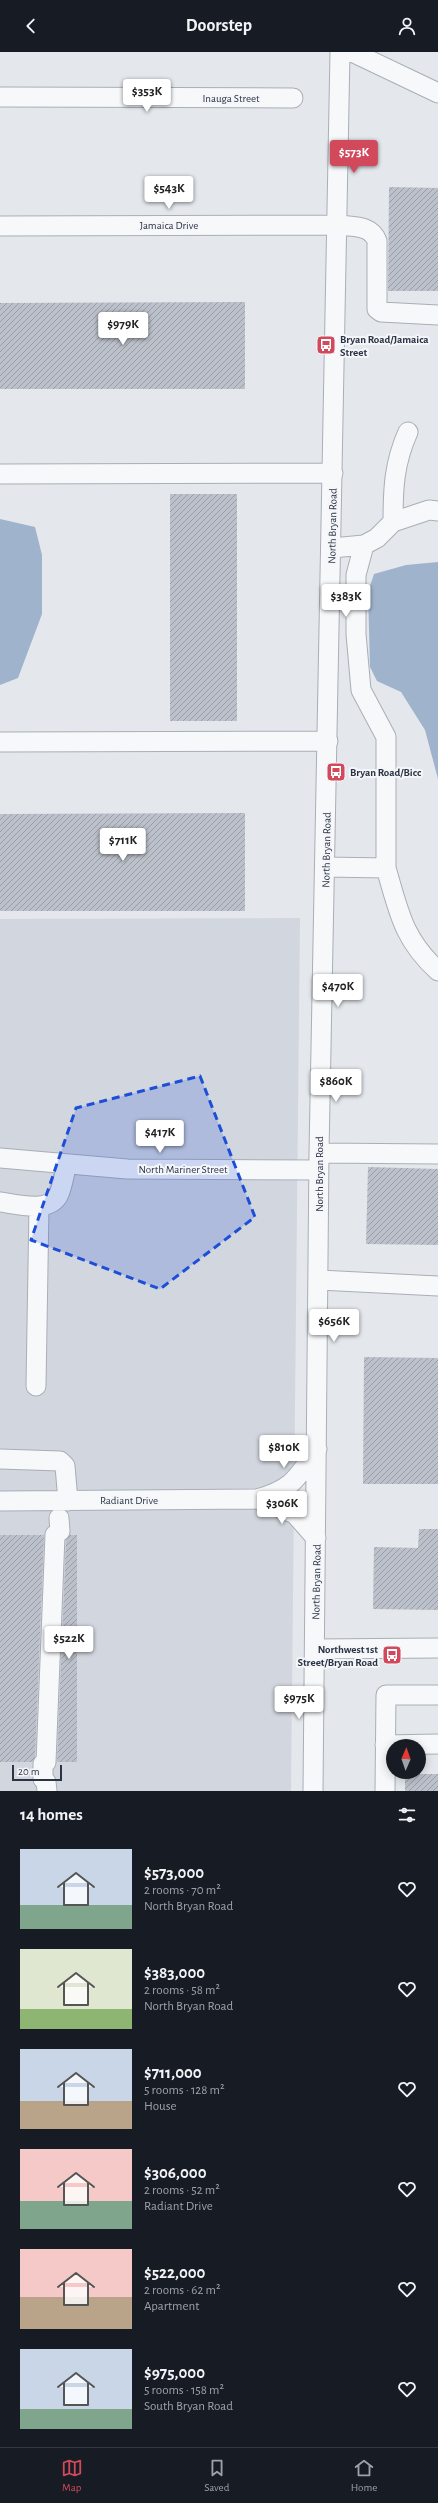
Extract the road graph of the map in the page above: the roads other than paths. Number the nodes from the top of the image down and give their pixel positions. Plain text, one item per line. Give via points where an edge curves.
1 (340, 52) edge
2 (352, 52) edge
3 (438, 93) edge
4 (0, 98) edge
5 (293, 98) dead end
6 (338, 225) junction
7 (0, 226) edge
8 (438, 315) edge
9 (408, 432) dead end
10 (333, 473) junction
11 (0, 474) edge
12 (438, 511) edge
13 (394, 522) junction
14 (364, 545) junction
15 (332, 548) junction
16 (0, 742) edge
17 (328, 742) junction
18 (326, 867) junction
19 (386, 868) junction
20 (438, 971) edge
21 (438, 1154) edge
22 (0, 1158) edge
23 (319, 1161) junction
24 (67, 1164) junction
25 (0, 1202) edge
26 (39, 1206) junction
27 (319, 1280) junction
28 (438, 1286) edge
29 (36, 1386) dead end
30 (317, 1449) junction
31 (0, 1459) edge
32 (257, 1499) junction
33 (0, 1501) edge
34 (58, 1514) junction
35 (316, 1538) junction
36 (438, 1648) edge
37 (315, 1649) junction
38 (438, 1695) edge
39 (438, 1744) edge
40 (385, 1745) junction
41 (47, 1786) edge
42 (313, 1791) edge
43 (385, 1791) edge

1 - 6 street, North Bryan Road
2 - 3 street
4 - 5 street, Inauga Street
6 - 7 street, Jamaica Drive
6 - 8 street, Jamaica Drive via 369,229 374,233 377,241 377,309 386,313
6 - 10 street, North Bryan Road
9 - 13 street via 398,454 393,489
10 - 11 street
10 - 15 street, North Bryan Road
12 - 13 street via 424,511
13 - 14 street via 377,538
14 - 15 street
14 - 19 street via 356,575 356,634 361,690 386,737
15 - 17 street, North Bryan Road
16 - 17 street
17 - 18 street, North Bryan Road
18 - 19 street
18 - 23 street, North Bryan Road
19 - 20 street via 403,926 420,955
21 - 23 street, North Mariner Street
22 - 24 street, North Mariner Street
23 - 24 street, North Mariner Street via 127,1169
23 - 27 street, North Bryan Road
24 - 26 street via 58,1195 53,1202
25 - 26 street
26 - 29 street
27 - 28 street
27 - 30 street, North Bryan Road
30 - 32 street, Radiant Drive via 288,1487
30 - 35 street, North Bryan Road
31 - 34 street via 60,1461 65,1466
32 - 34 street, Radiant Drive
32 - 35 street, Radiant Drive via 295,1514
33 - 34 street, Radiant Drive
34 - 41 street via 46,1762 50,1765 50,1779
35 - 37 street, North Bryan Road
36 - 37 street
37 - 42 street, North Bryan Road
38 - 40 street via 386,1695
39 - 40 street
40 - 43 street

